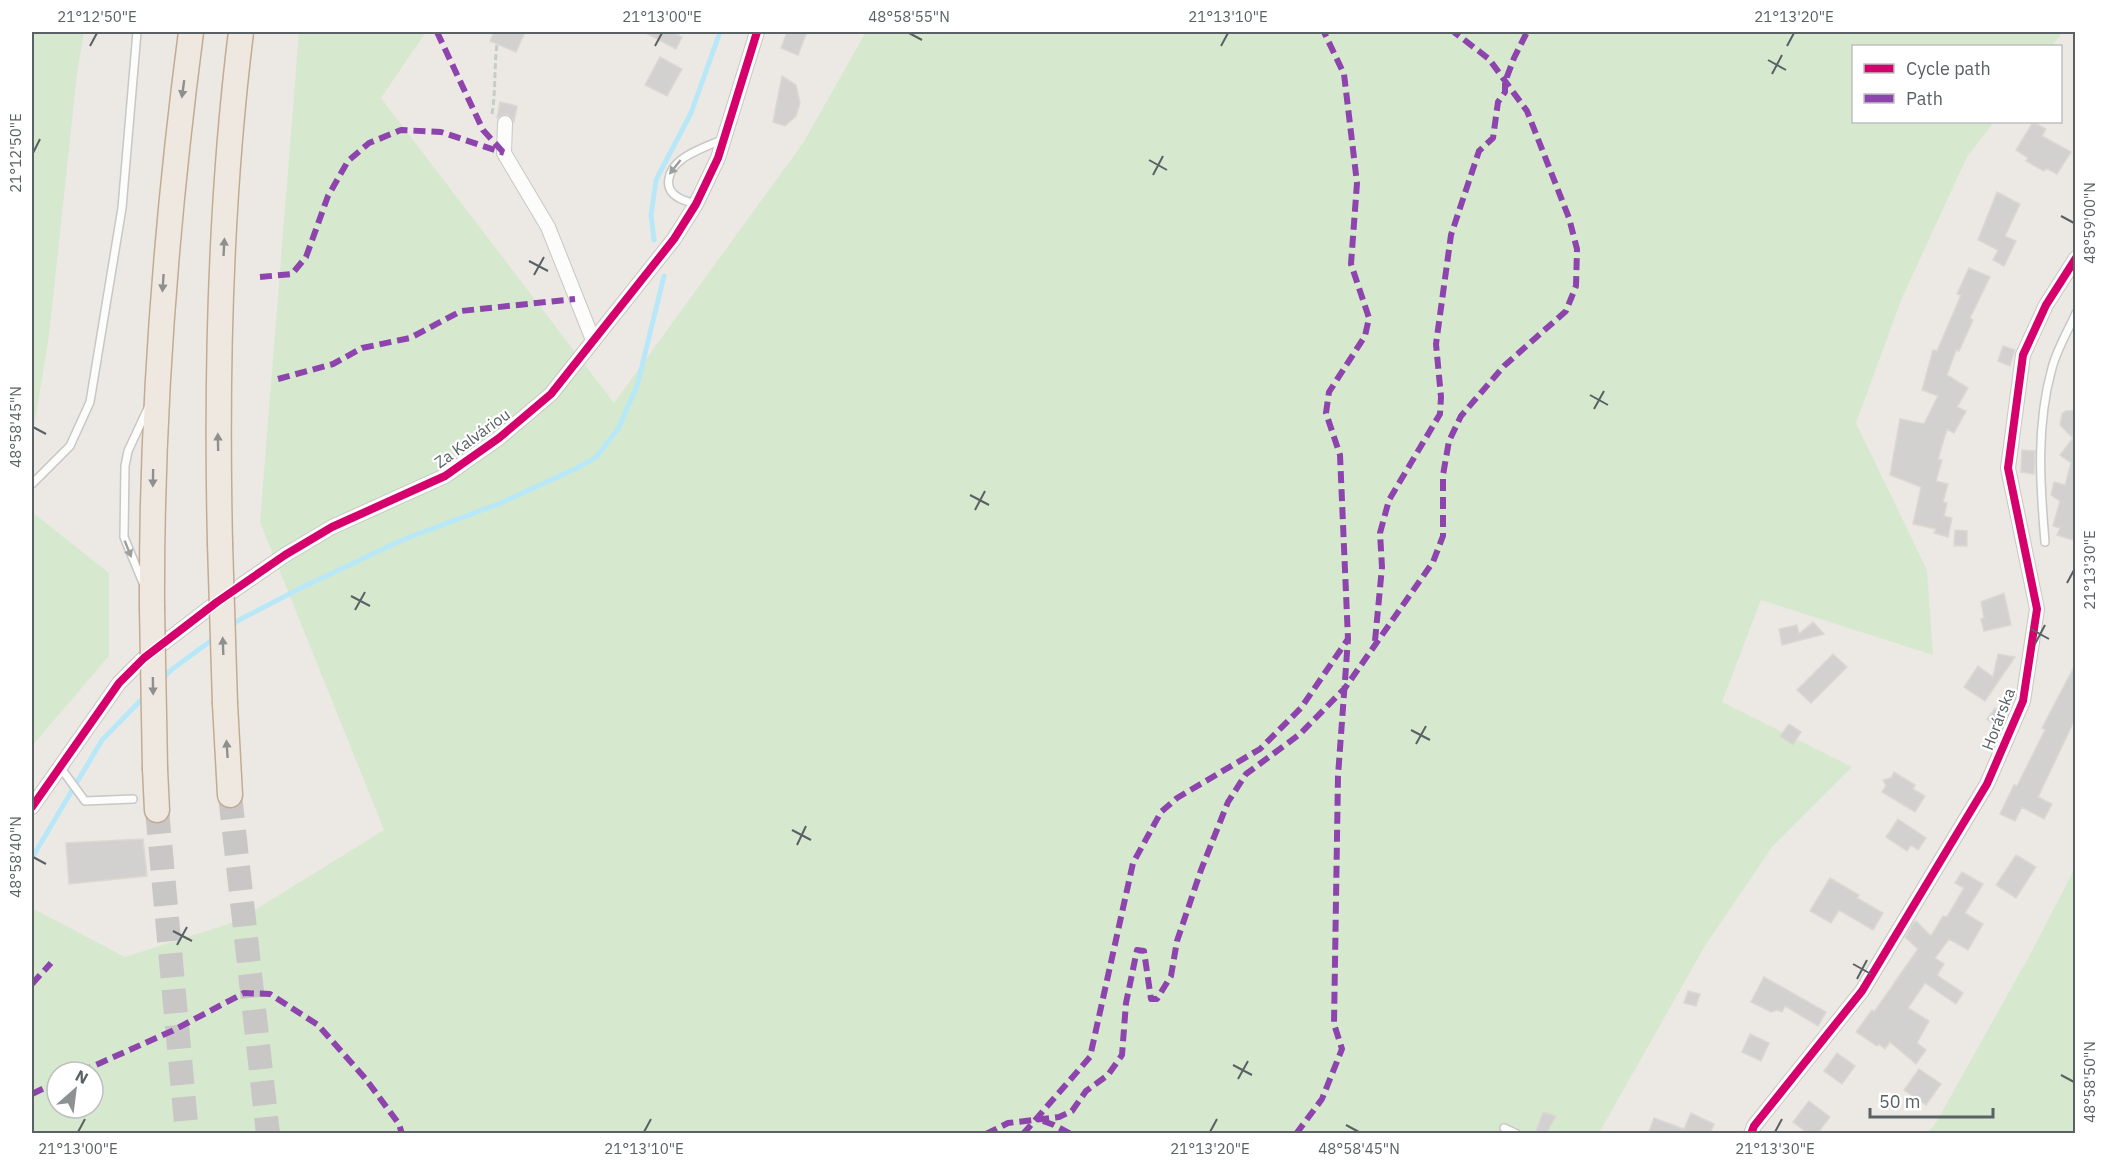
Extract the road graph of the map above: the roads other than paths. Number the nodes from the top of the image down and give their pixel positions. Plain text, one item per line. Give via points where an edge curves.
1 (137, 32) edge
2 (191, 32) edge
3 (241, 32) edge
4 (757, 32) edge
5 (504, 123) road end
6 (724, 139) junction
7 (696, 204) junction
8 (2076, 258) edge
9 (2076, 313) edge
10 (593, 340) junction
11 (32, 484) edge
12 (2045, 542) dead end
13 (64, 772) junction
14 (230, 795) tunnel mouth
15 (133, 798) dead end
16 (32, 807) edge
17 (157, 810) tunnel mouth
18 (1504, 1128) dead end
19 (1518, 1134) edge
20 (1751, 1134) edge

1 - 11 lane via 122,208 90,402 70,446
2 -> 17 highway, bridge via 176,145 156,393 152,605
14 -> 3 highway, bridge via 218,428 220,307
4 - 6 street, Za Kalváriou
5 - 10 street via 504,153 548,227
6 - 7 street, Za Kalváriou
6 -> 7 lane via 681,159 669,174 670,191
7 - 10 street, Za Kalváriou via 674,239
8 - 20 street, Horárska via 2046,305 2023,355 2008,468 2037,609 2023,701 1987,784 1862,991
9 - 12 lane via 2052,367 2042,418 2040,483
10 - 13 street, Za Kalváriou via 551,394 454,470 332,527 285,555 144,658 119,683
13 - 15 lane via 85,801
13 - 16 street, Za Kalváriou
18 - 19 lane

